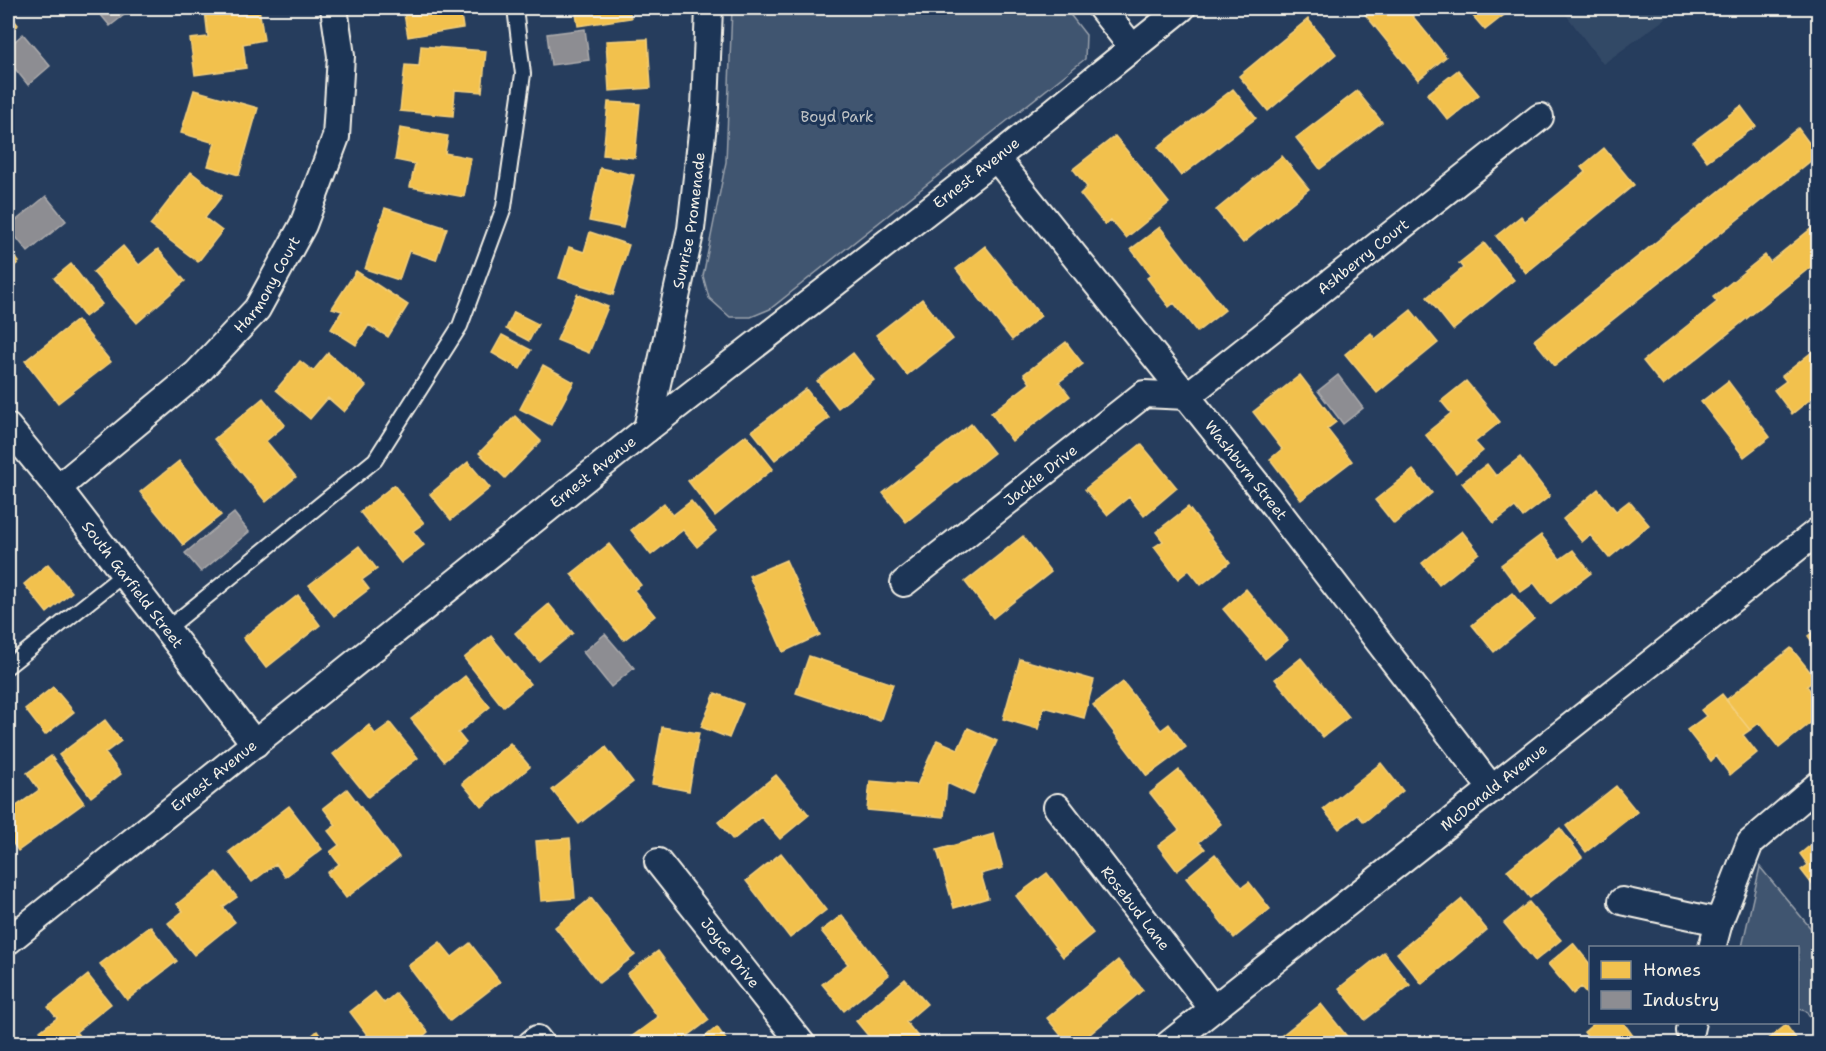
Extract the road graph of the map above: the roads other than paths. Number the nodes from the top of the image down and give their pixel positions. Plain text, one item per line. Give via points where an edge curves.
1 (334, 8) edge
2 (515, 8) edge
3 (709, 8) edge
4 (1101, 8) edge
5 (1182, 8) edge
6 (1132, 47) junction
7 (1540, 117) dead end
8 (996, 158) junction
9 (1187, 396) junction
10 (8, 427) edge
11 (647, 429) junction
12 (58, 488) junction
13 (1818, 531) edge
14 (124, 574) junction
15 (904, 583) dead end
16 (166, 629) junction
17 (8, 666) edge
18 (255, 744) junction
19 (1818, 785) edge
20 (1492, 789) junction
21 (1057, 807) dead end
22 (658, 862) dead end
23 (1622, 901) dead end
24 (1719, 922) junction
25 (8, 941) edge
26 (1713, 946) edge
27 (1213, 1009) junction
28 (802, 1044) edge
29 (1169, 1044) edge

1 - 12 street, Harmony Court via 342,56 336,137 303,225 257,309 197,373
2 - 16 lane via 523,74 504,207 460,326 375,460
3 - 11 street, Sunrise Promenade via 703,128 692,229
4 - 6 street
5 - 6 street, Ernest Avenue
6 - 8 street, Ernest Avenue
7 - 9 street, Ashberry Court
8 - 9 street, Washburn Street
8 - 11 street, Ernest Avenue
9 - 15 street, Jackie Drive via 1144,394
9 - 20 street, Washburn Street
10 - 12 street, South Garfield Street
11 - 18 street, Ernest Avenue
12 - 14 street, South Garfield Street
13 - 20 street, McDonald Avenue
14 - 16 street, South Garfield Street
14 - 17 lane
16 - 18 street, South Garfield Street
18 - 25 street, Ernest Avenue
19 - 24 street via 1750,843
20 - 27 street, McDonald Avenue
21 - 27 street, Rosebud Lane
22 - 28 street, Joyce Drive
23 - 24 street
24 - 26 street
27 - 29 street, McDonald Avenue

